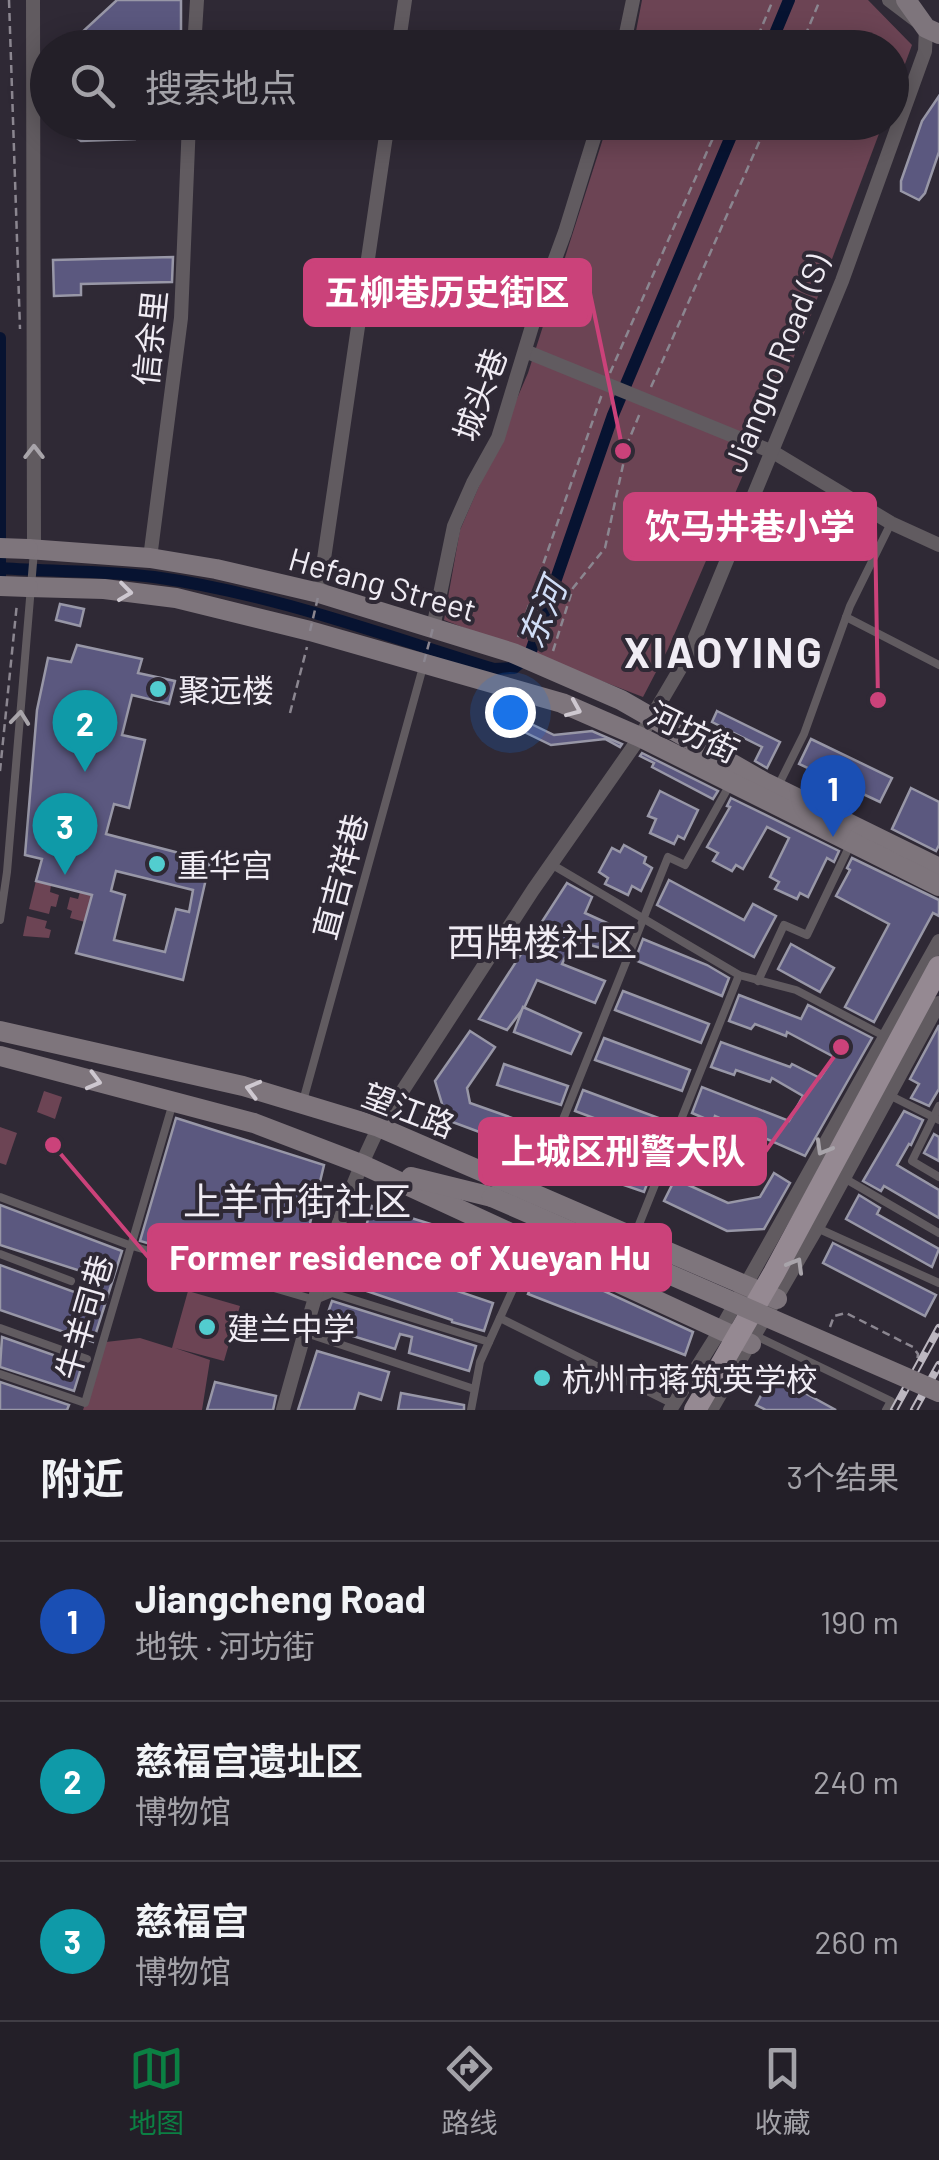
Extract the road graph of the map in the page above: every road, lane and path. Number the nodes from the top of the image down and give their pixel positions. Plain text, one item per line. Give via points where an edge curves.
1 (9, 0) edge
2 (34, 0) edge
3 (197, 0) edge
4 (405, 0) edge
5 (633, 0) edge
6 (773, 0) edge
7 (820, 0) edge
8 (888, 0) edge
9 (906, 0) edge
10 (919, 0) edge
11 (34, 30) edge
12 (195, 30) edge
13 (401, 30) edge
14 (627, 30) edge
15 (760, 30) edge
16 (808, 30) edge
17 (932, 31) edge
18 (909, 94) edge
19 (33, 140) edge
20 (189, 140) edge
21 (386, 140) edge
22 (593, 140) edge
23 (893, 140) edge
24 (369, 268) junction
25 (540, 300) junction
26 (20, 341) dead end
27 (525, 351) junction
28 (773, 452) junction
29 (891, 524) junction
30 (939, 545) edge
31 (0, 548) edge
32 (31, 549) junction
33 (150, 558) junction
34 (20, 589) edge
35 (319, 593) junction
36 (846, 617) junction
37 (432, 628) junction
38 (310, 631) junction
39 (424, 662) junction
40 (939, 665) edge
41 (290, 713) dead end
42 (2, 716) edge
43 (651, 717) junction
44 (640, 737) junction
45 (0, 771) edge
46 (732, 782) junction
47 (777, 788) junction
48 (851, 842) junction
49 (552, 864) junction
50 (939, 868) edge
51 (939, 886) edge
52 (643, 918) junction
53 (0, 920) edge
54 (939, 941) edge
55 (939, 967) edge
56 (740, 974) junction
57 (758, 981) junction
58 (939, 1003) edge
59 (928, 1020) edge
60 (0, 1031) edge
61 (888, 1038) junction
62 (0, 1056) edge
63 (877, 1084) junction
64 (174, 1102) junction
65 (302, 1102) junction
66 (939, 1106) edge
67 (936, 1118) edge
68 (379, 1127) junction
69 (360, 1164) junction
70 (939, 1177) edge
71 (844, 1178) junction
72 (533, 1193) junction
73 (0, 1197) edge
74 (492, 1197) junction
75 (818, 1228) junction
76 (939, 1232) edge
77 (634, 1236) junction
78 (534, 1243) junction
79 (129, 1245) junction
80 (0, 1254) edge
81 (72, 1282) dead end
82 (939, 1283) edge
83 (761, 1292) junction
84 (315, 1300) junction
85 (500, 1318) junction
86 (1, 1330) edge
87 (306, 1333) junction
88 (741, 1336) junction
89 (489, 1342) junction
90 (87, 1359) dead end
91 (0, 1374) edge
92 (474, 1389) junction
93 (939, 1392) edge
94 (680, 1408) edge
95 (284, 1410) edge
96 (471, 1410) edge
97 (712, 1410) edge
98 (886, 1410) edge

1 - 26 path
11 -> 2 street
3 - 12 street
4 - 13 street
5 - 14 street
6 - 15 path
7 - 16 path
8 - 17 street
9 - 17 street
10 - 17 street, Jianguo Road (S)
17 - 18 street, Jianguo Road (S)
32 -> 19 street
20 - 33 street, 信余里 via 181,318
21 - 24 street
22 - 25 street, 城头巷
23 - 28 street, Jianguo Road (S)
24 - 25 lane
24 - 35 street
25 - 27 street, 城头巷
27 - 28 street
27 - 37 street, 城头巷 via 498,438 454,526
28 - 29 street
28 - 43 street, Jianguo Road (S) via 687,657
29 - 30 street
29 - 36 lane
31 - 32 street, Hefang Street, bridge
32 - 33 street, Hefang Street
32 - 34 lane
33 - 35 street, Hefang Street
34 -> 38 street, 河坊街 via 176,598
34 - 42 path
53 -> 34 lane
35 - 37 street, Hefang Street
35 - 38 path, bridge
36 - 40 lane
36 - 47 lane
37 - 39 path, bridge
37 - 43 street, Hefang Street via 542,664
38 - 39 street, 河坊街
38 - 41 path
39 -> 44 street, 河坊街 via 562,703
39 - 65 lane, 直吉祥巷
42 - 45 path
43 - 44 street, Jianguo Road (S)
43 - 47 street, Hefang Street
44 - 46 street, 河坊街
44 - 49 street, Jianguo Road (S)
46 - 48 street, 河坊街
46 - 52 lane via 685,866 668,856
47 - 50 street, Hefang Street
48 - 51 street, 河坊街
48 - 57 lane via 807,934 784,925
49 - 52 lane
49 - 68 street, Jianguo Road (S)
52 - 56 lane
52 - 72 lane
54 - 61 street
55 - 59 main road
56 - 57 lane
56 - 77 lane
57 - 61 lane via 796,990
58 - 59 street
59 - 63 main road
65 -> 60 street, 望江路
61 - 63 street
62 -> 64 street
63 - 67 lane
63 - 71 street
63 - 83 main road
64 - 69 street via 254,1123
64 - 79 lane, 牛羊司巷
65 - 68 street, 望江路
66 - 67 lane
67 - 70 lane via 912,1161
68 - 69 street, Jianguo Road (S)
68 - 72 street, 望江路
68 - 74 street
69 - 74 street
69 - 78 street
69 - 84 street, Jianguo Road (S)
71 - 75 street
71 - 76 lane
72 - 77 street, 望江路
73 - 79 lane
74 - 93 street, bridge
75 - 82 lane
83 -> 75 street
77 - 83 street, 望江路
78 - 85 lane
78 - 88 street
79 - 84 lane
79 - 91 lane, 牛羊司巷 via 85,1403
80 - 81 lane
83 - 88 main road
84 - 87 street, Jianguo Road (S)
84 - 89 lane via 332,1293
85 - 89 lane
85 - 94 lane
86 - 90 lane
87 - 92 lane
87 - 95 street, Jianguo Road (S)
88 - 94 main road
88 - 97 street
88 - 98 lane via 891,1401
89 - 92 lane
92 - 96 lane

